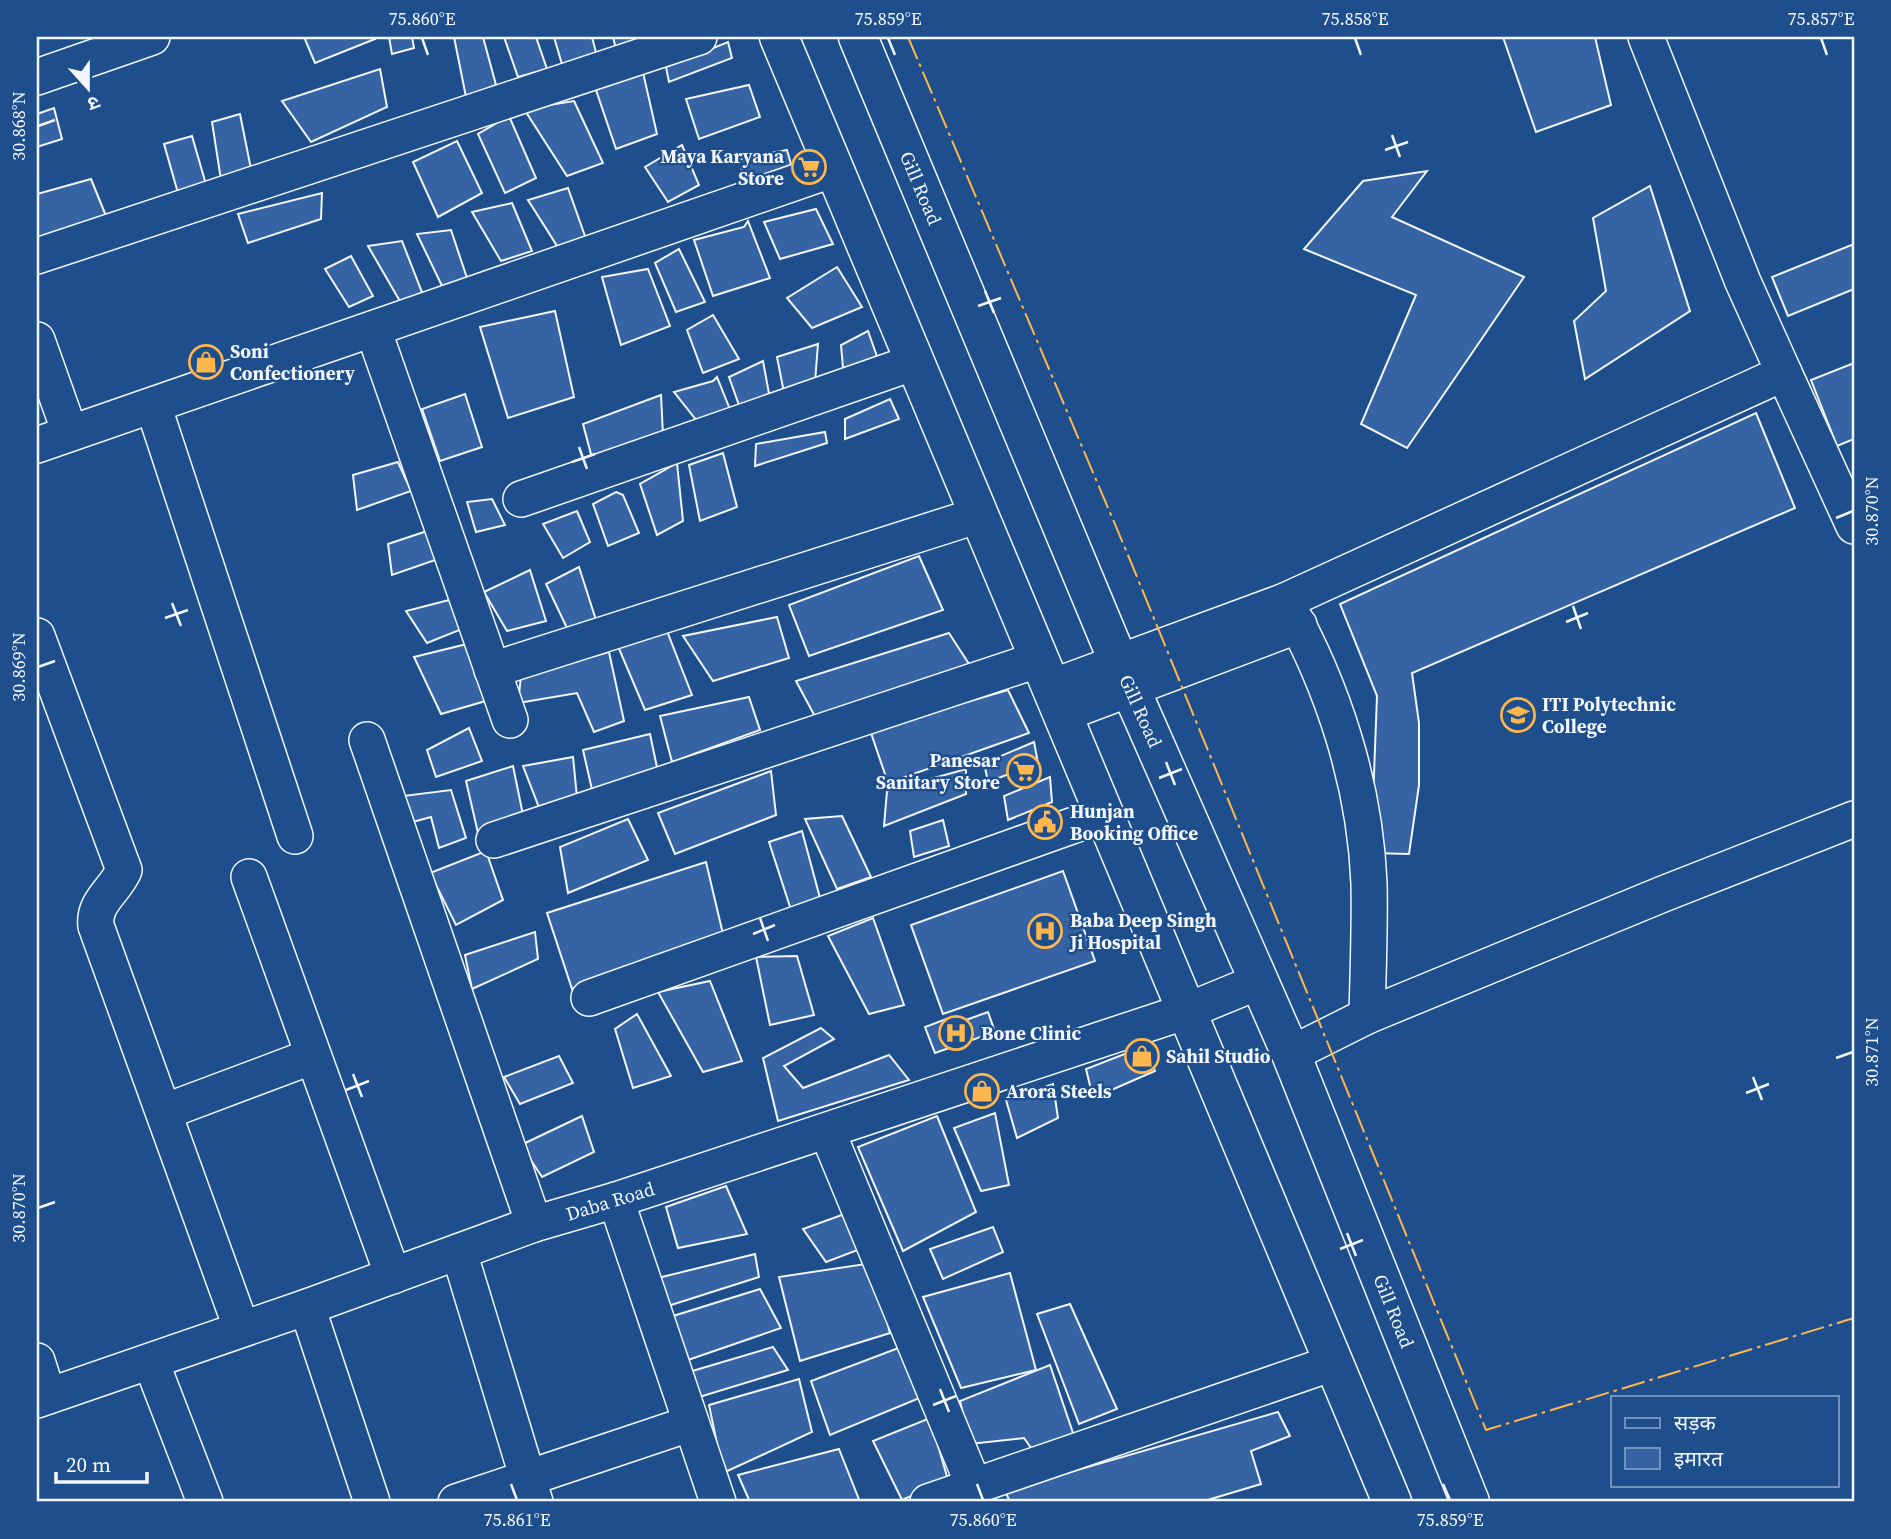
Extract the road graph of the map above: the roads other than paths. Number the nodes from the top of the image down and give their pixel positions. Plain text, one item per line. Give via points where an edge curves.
1 (152, 37) edge
2 (699, 37) edge
3 (779, 37) edge
4 (858, 37) edge
5 (1646, 37) edge
6 (37, 77) edge
7 (834, 169) junction
8 (37, 256) edge
9 (373, 329) junction
10 (37, 340) edge
11 (915, 362) junction
12 (1784, 373) junction
13 (153, 405) junction
14 (70, 433) junction
15 (37, 445) edge
16 (521, 499) dead end
17 (979, 515) junction
18 (1854, 526) edge
19 (1292, 613) junction
20 (37, 636) edge
21 (492, 670) junction
22 (1125, 676) junction
23 (1052, 687) junction
24 (510, 720) dead end
25 (367, 740) dead end
26 (1105, 814) junction
27 (1854, 819) edge
28 (295, 836) dead end
29 (494, 840) dead end
30 (249, 877) dead end
31 (1260, 981) junction
32 (589, 998) dead end
33 (1187, 1011) junction
34 (1367, 1016) junction
35 (1291, 1054) junction
36 (313, 1056) junction
37 (163, 1112) junction
38 (827, 1131) junction
39 (616, 1200) junction
40 (534, 1224) junction
41 (459, 1252) junction
42 (393, 1276) junction
43 (307, 1307) junction
44 (241, 1327) junction
45 (37, 1361) edge
46 (151, 1362) junction
47 (1333, 1363) junction
48 (42, 1398) edge
49 (690, 1424) junction
50 (974, 1486) junction
51 (531, 1490) edge
52 (205, 1502) edge
53 (372, 1502) edge
54 (456, 1502) edge
55 (718, 1502) edge
56 (928, 1502) edge
57 (1392, 1502) edge
58 (1470, 1502) edge

1 - 6 street
2 - 8 street
3 - 7 main road
4 - 22 main road, Gill Road
5 - 12 street
7 - 9 street
7 - 11 main road
9 - 13 street
9 - 21 street
10 - 14 street
11 - 16 street
11 - 17 main road
12 - 18 street
12 - 19 street
13 - 14 street
13 - 28 street
14 - 15 street
17 - 21 street
17 - 23 main road
19 - 22 street
19 - 34 street via 1326,683 1357,785 1369,881
20 - 37 street via 122,858 124,870 117,885 97,906 96,926
21 - 24 street
22 - 23 street
22 - 31 main road, Gill Road
23 - 26 main road
23 - 29 street
25 - 40 street
26 - 32 street
26 - 33 main road
27 - 34 street
30 - 36 street
31 - 33 street, Daba Road
31 - 35 main road, Gill Road
33 - 38 street, Daba Road
33 - 47 main road
34 - 35 street
35 - 58 main road, Gill Road
36 - 37 street
36 - 42 street
37 - 44 street
38 - 39 street, Daba Road
38 - 50 street
39 - 40 street, Daba Road
39 - 49 street
40 - 41 street, Daba Road
41 - 42 street, Daba Road
41 - 51 street
42 - 43 street, Daba Road
43 - 44 street, Daba Road
43 - 53 street
44 - 46 street, Daba Road
45 - 48 street
46 - 48 street, Daba Road
46 - 52 street
47 - 50 street
47 - 57 main road
49 - 51 street
49 - 55 street
50 - 56 street
51 - 54 street

